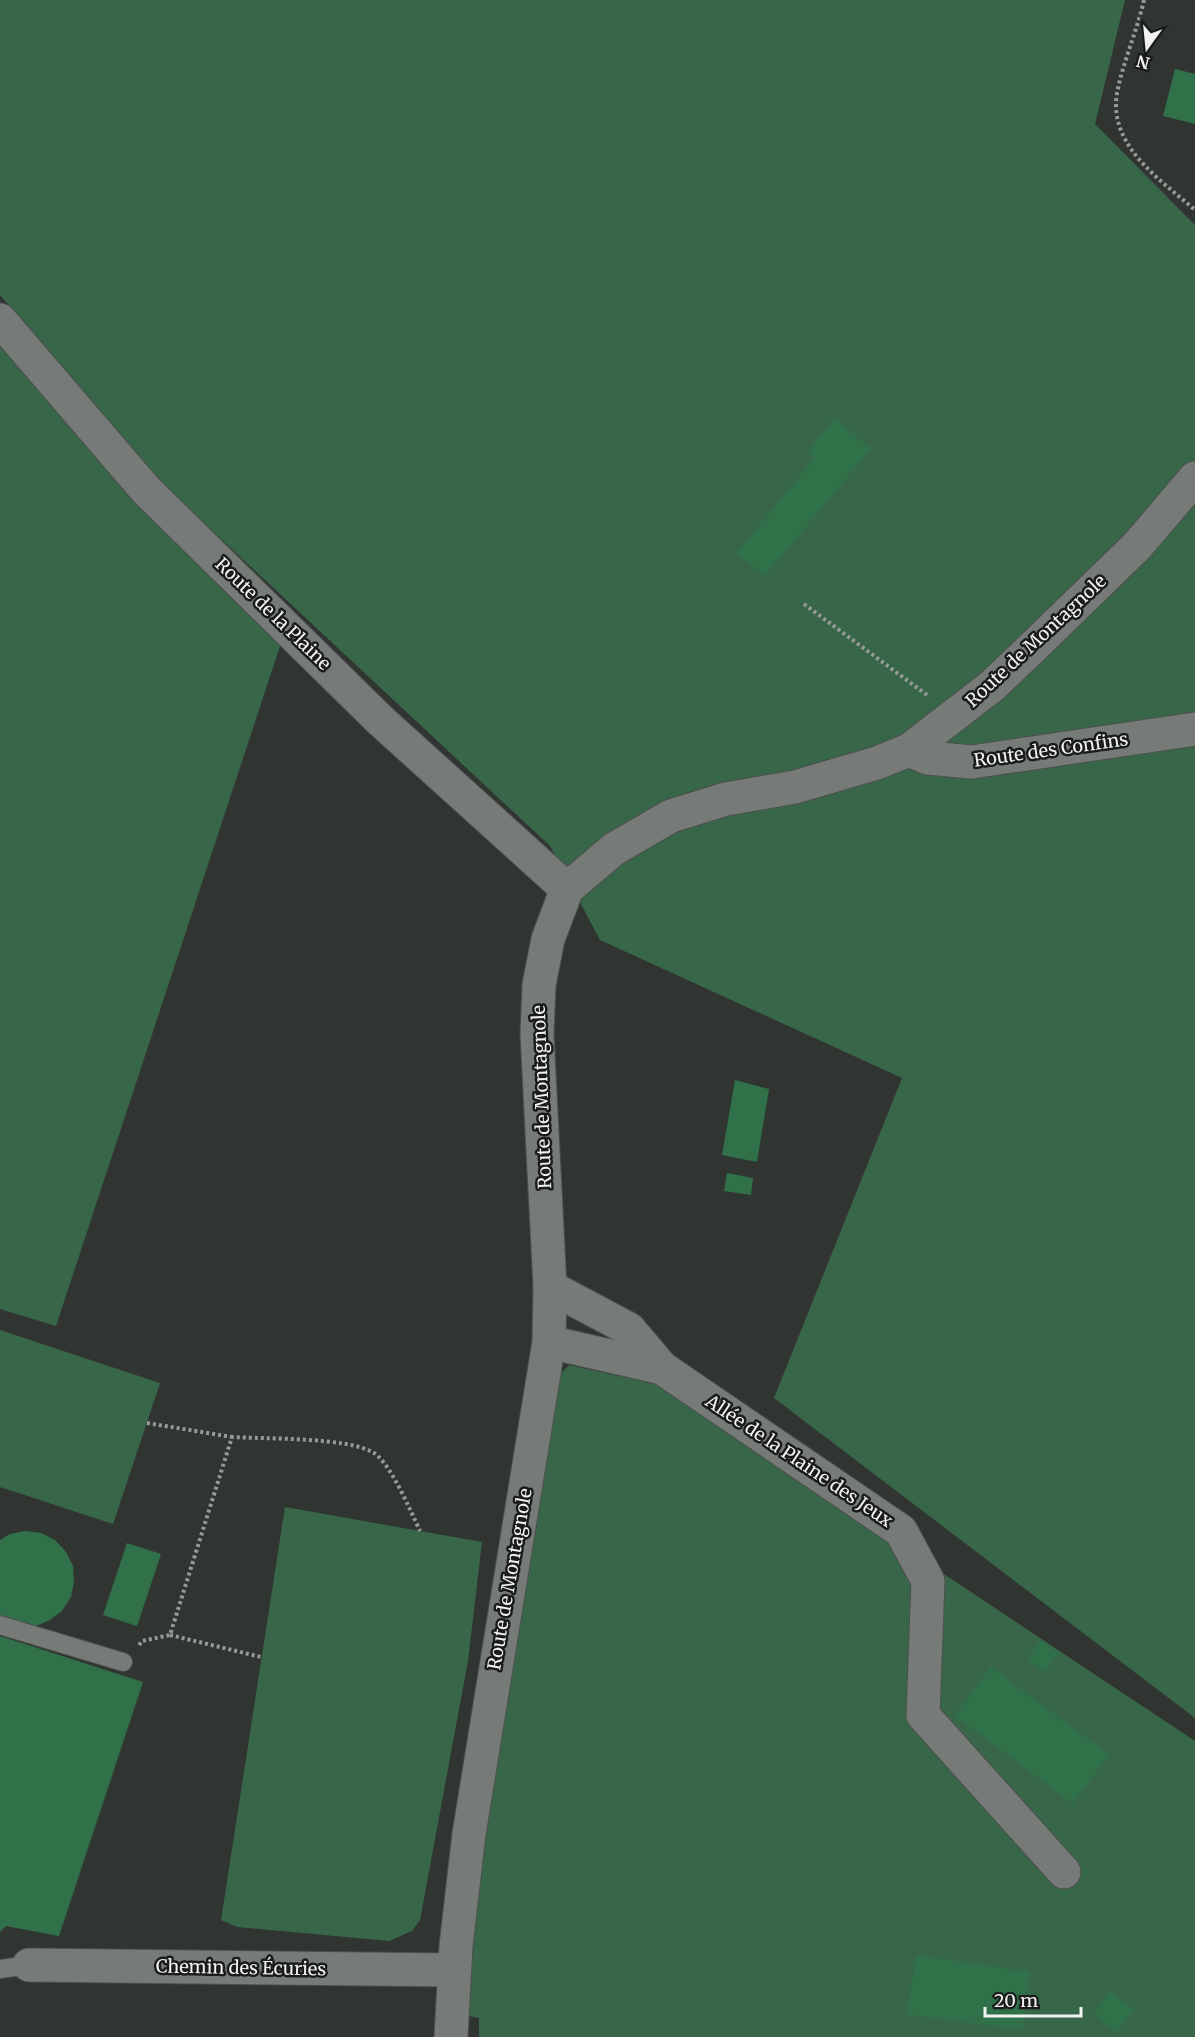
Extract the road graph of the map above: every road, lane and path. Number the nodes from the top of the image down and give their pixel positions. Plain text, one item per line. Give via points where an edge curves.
1 (1144, 0) edge
2 (1195, 210) edge
3 (0, 320) edge
4 (1195, 478) edge
5 (804, 604) dead end
6 (952, 717) junction
7 (1195, 729) edge
8 (909, 750) junction
9 (567, 889) junction
10 (550, 1287) junction
11 (549, 1342) junction
12 (662, 1368) junction
13 (147, 1423) dead end
14 (232, 1437) junction
15 (420, 1531) dead end
16 (0, 1625) edge
17 (170, 1635) junction
18 (261, 1657) dead end
19 (123, 1662) joint
20 (1064, 1872) dead end
21 (14, 1967) edge
22 (454, 1970) junction
23 (451, 2037) edge

1 - 2 path via 1117,93 1116,111 1130,148
3 - 9 street, Route de la Plaine via 146,489 380,720
4 - 6 street, Route de Montagnole via 1137,546 992,686
5 - 6 path
6 - 8 street, Route de Montagnole
7 - 8 street, Route des Confins via 972,762 927,758
8 - 9 street, Route de Montagnole via 877,764 795,787 726,799 671,816 614,849
9 - 10 street, Route de Montagnole via 548,939 539,985 537,1034
10 - 11 street, Route de Montagnole
10 - 12 street via 629,1329
11 - 12 street
11 - 22 street, Route de Montagnole via 469,1834
12 - 20 street, Allée de la Plaine des Jeux via 901,1531 928,1581 923,1715
13 - 14 path
14 - 15 path via 355,1445 375,1453 399,1486
14 - 17 path
16 - 19 lane
17 - 18 path
17 - 19 path via 142,1641
21 - 22 street, Chemin des Écuries
22 - 23 street, Route de Montagnole

